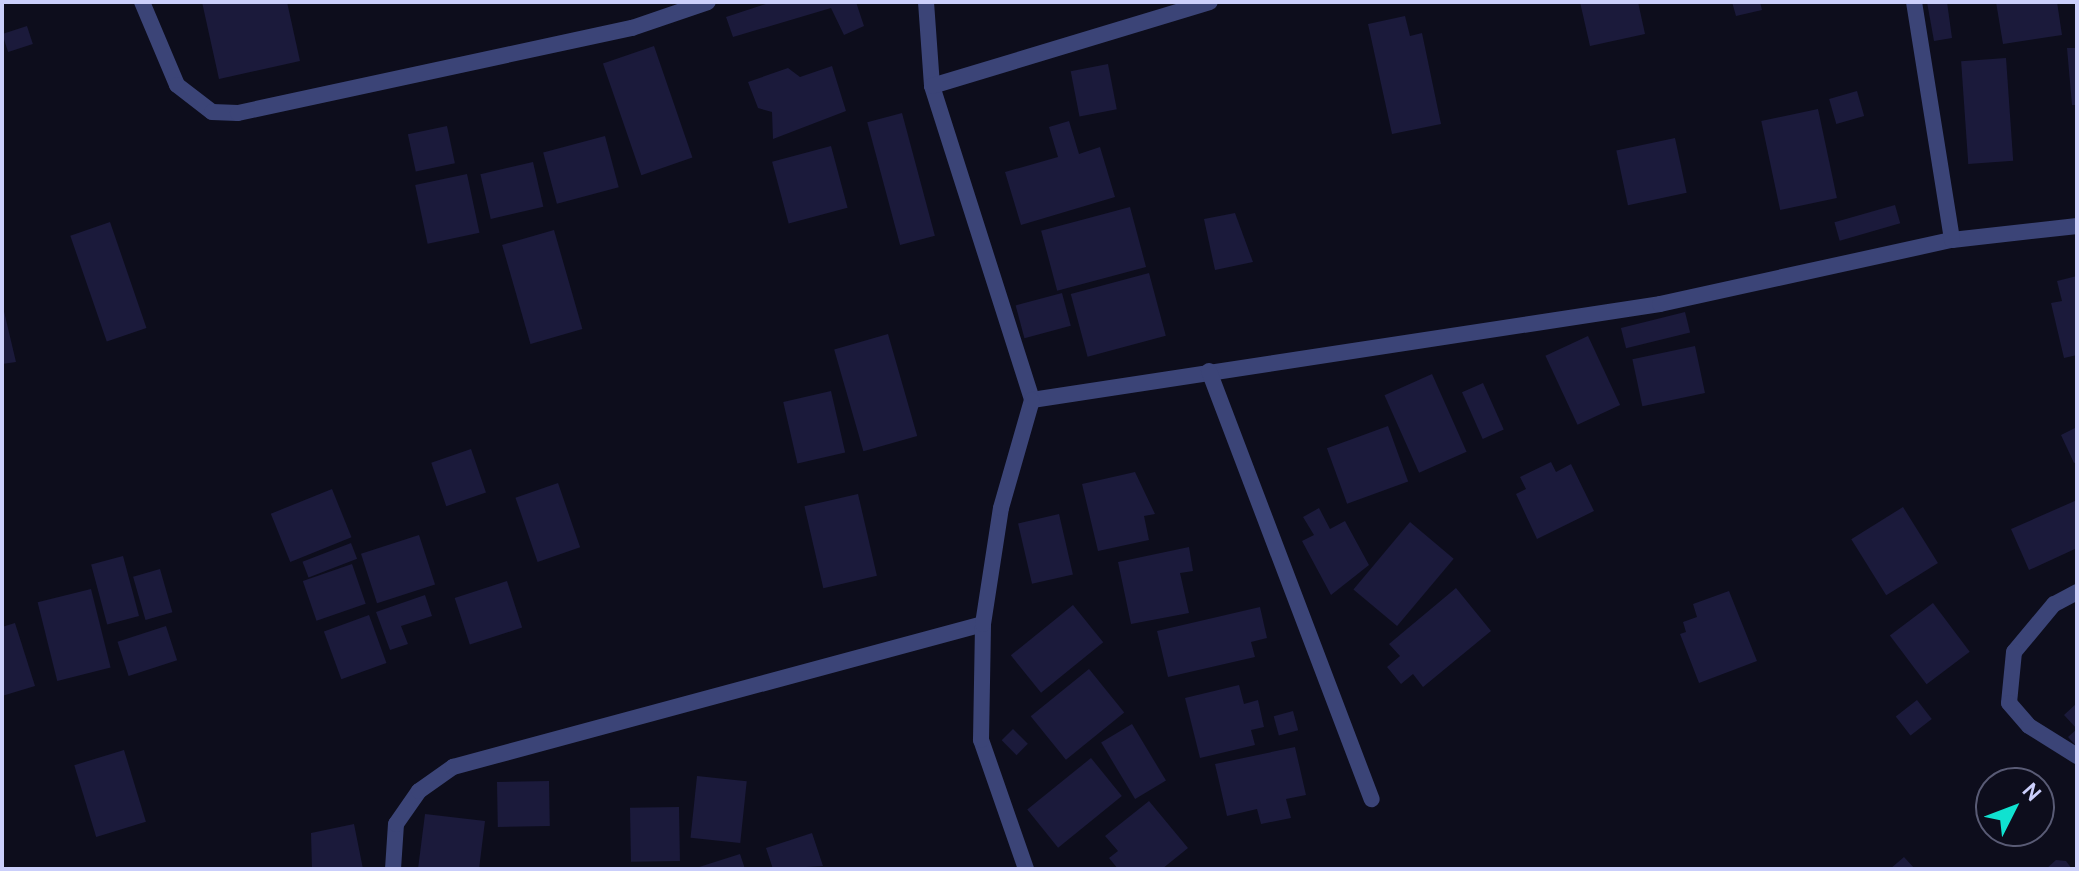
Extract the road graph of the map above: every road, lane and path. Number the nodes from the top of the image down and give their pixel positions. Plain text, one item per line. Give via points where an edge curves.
1 (142, 2) edge
2 (708, 2) edge
3 (926, 2) edge
4 (1210, 2) edge
5 (1914, 2) edge
6 (932, 86) junction
7 (2077, 226) edge
8 (1952, 240) junction
9 (1209, 371) junction
10 (1032, 400) junction
11 (2077, 592) edge
12 (983, 624) junction
13 (2077, 756) edge
14 (1372, 799) dead end
15 (393, 869) edge
16 (1026, 869) edge

1 - 2 street via 177,85 212,112 238,113 632,28
3 - 6 street
4 - 6 street
5 - 8 street
6 - 10 street
7 - 8 street
8 - 9 street via 1660,304
9 - 10 street
9 - 14 street
10 - 12 street via 1001,508
11 - 13 street via 2054,604 2014,652 2009,703 2029,726
12 - 15 street via 453,767 419,791 396,824
12 - 16 street via 981,740

